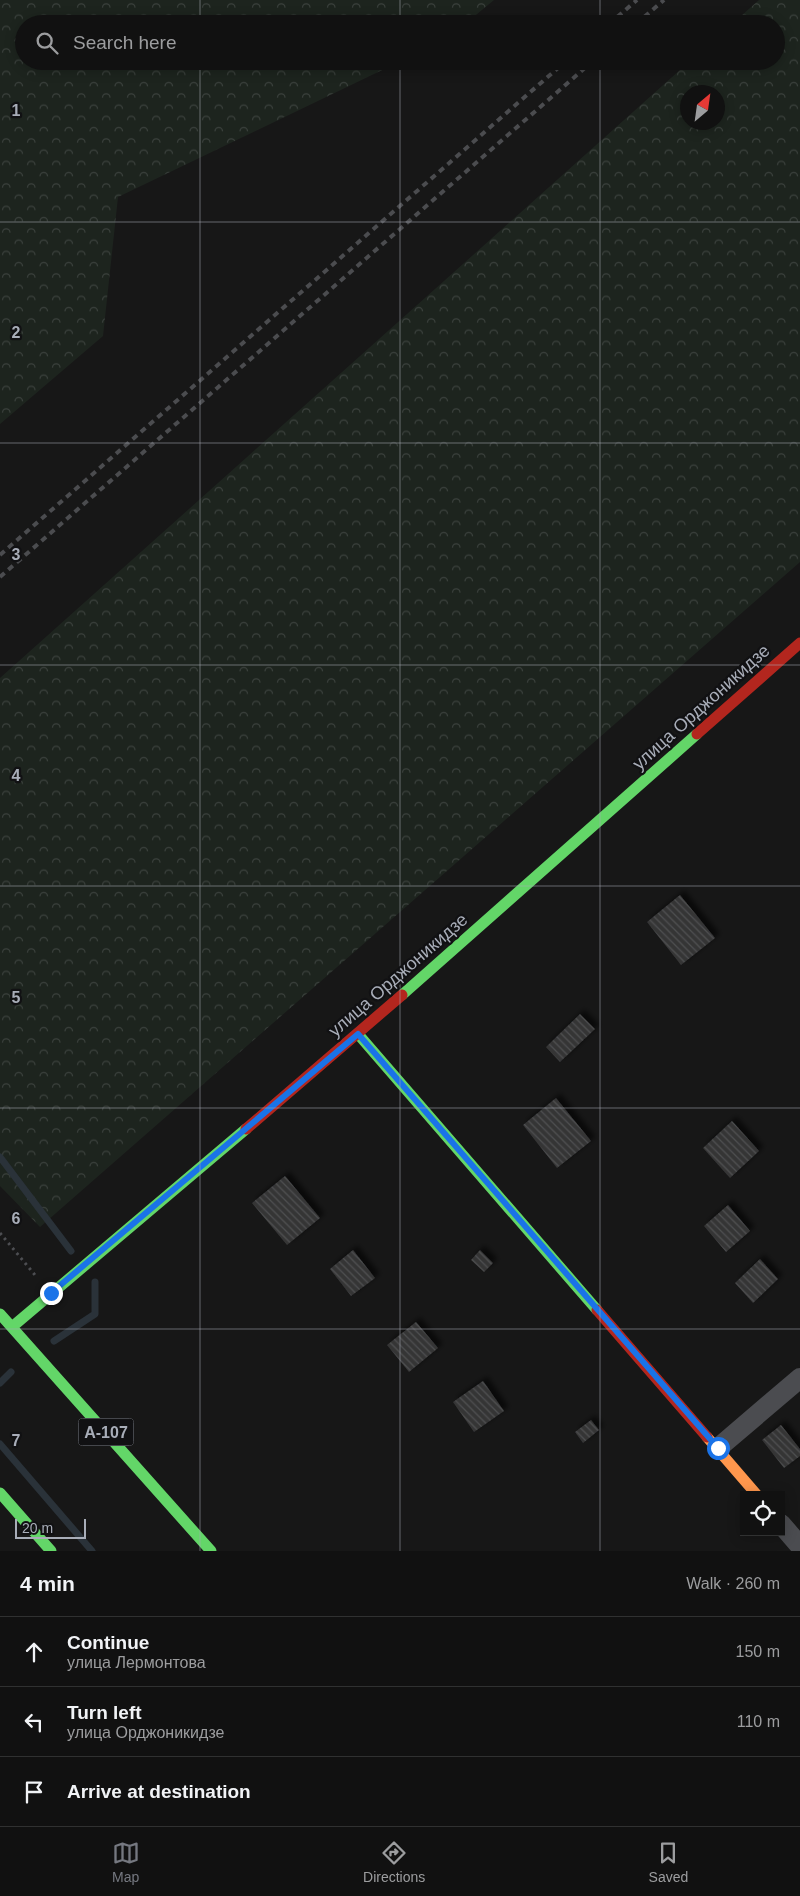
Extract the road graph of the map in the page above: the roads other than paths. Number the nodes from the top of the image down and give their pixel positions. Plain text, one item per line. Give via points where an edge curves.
1 (800, 643) edge
2 (358, 1034) junction
3 (0, 1314) edge
4 (12, 1327) junction
5 (800, 1378) edge
6 (718, 1448) junction
7 (754, 1491) edge
8 (0, 1493) edge
9 (785, 1529) edge
10 (800, 1546) edge
11 (51, 1551) edge
12 (211, 1551) edge

1 - 2 main road, улица Орджоникидзе
2 - 4 main road, улица Орджоникидзе
2 - 6 main road
3 - 4 main road, А-107
4 - 12 main road, А-107
5 - 6 street
6 - 7 main road
8 - 11 main road
9 - 10 street

